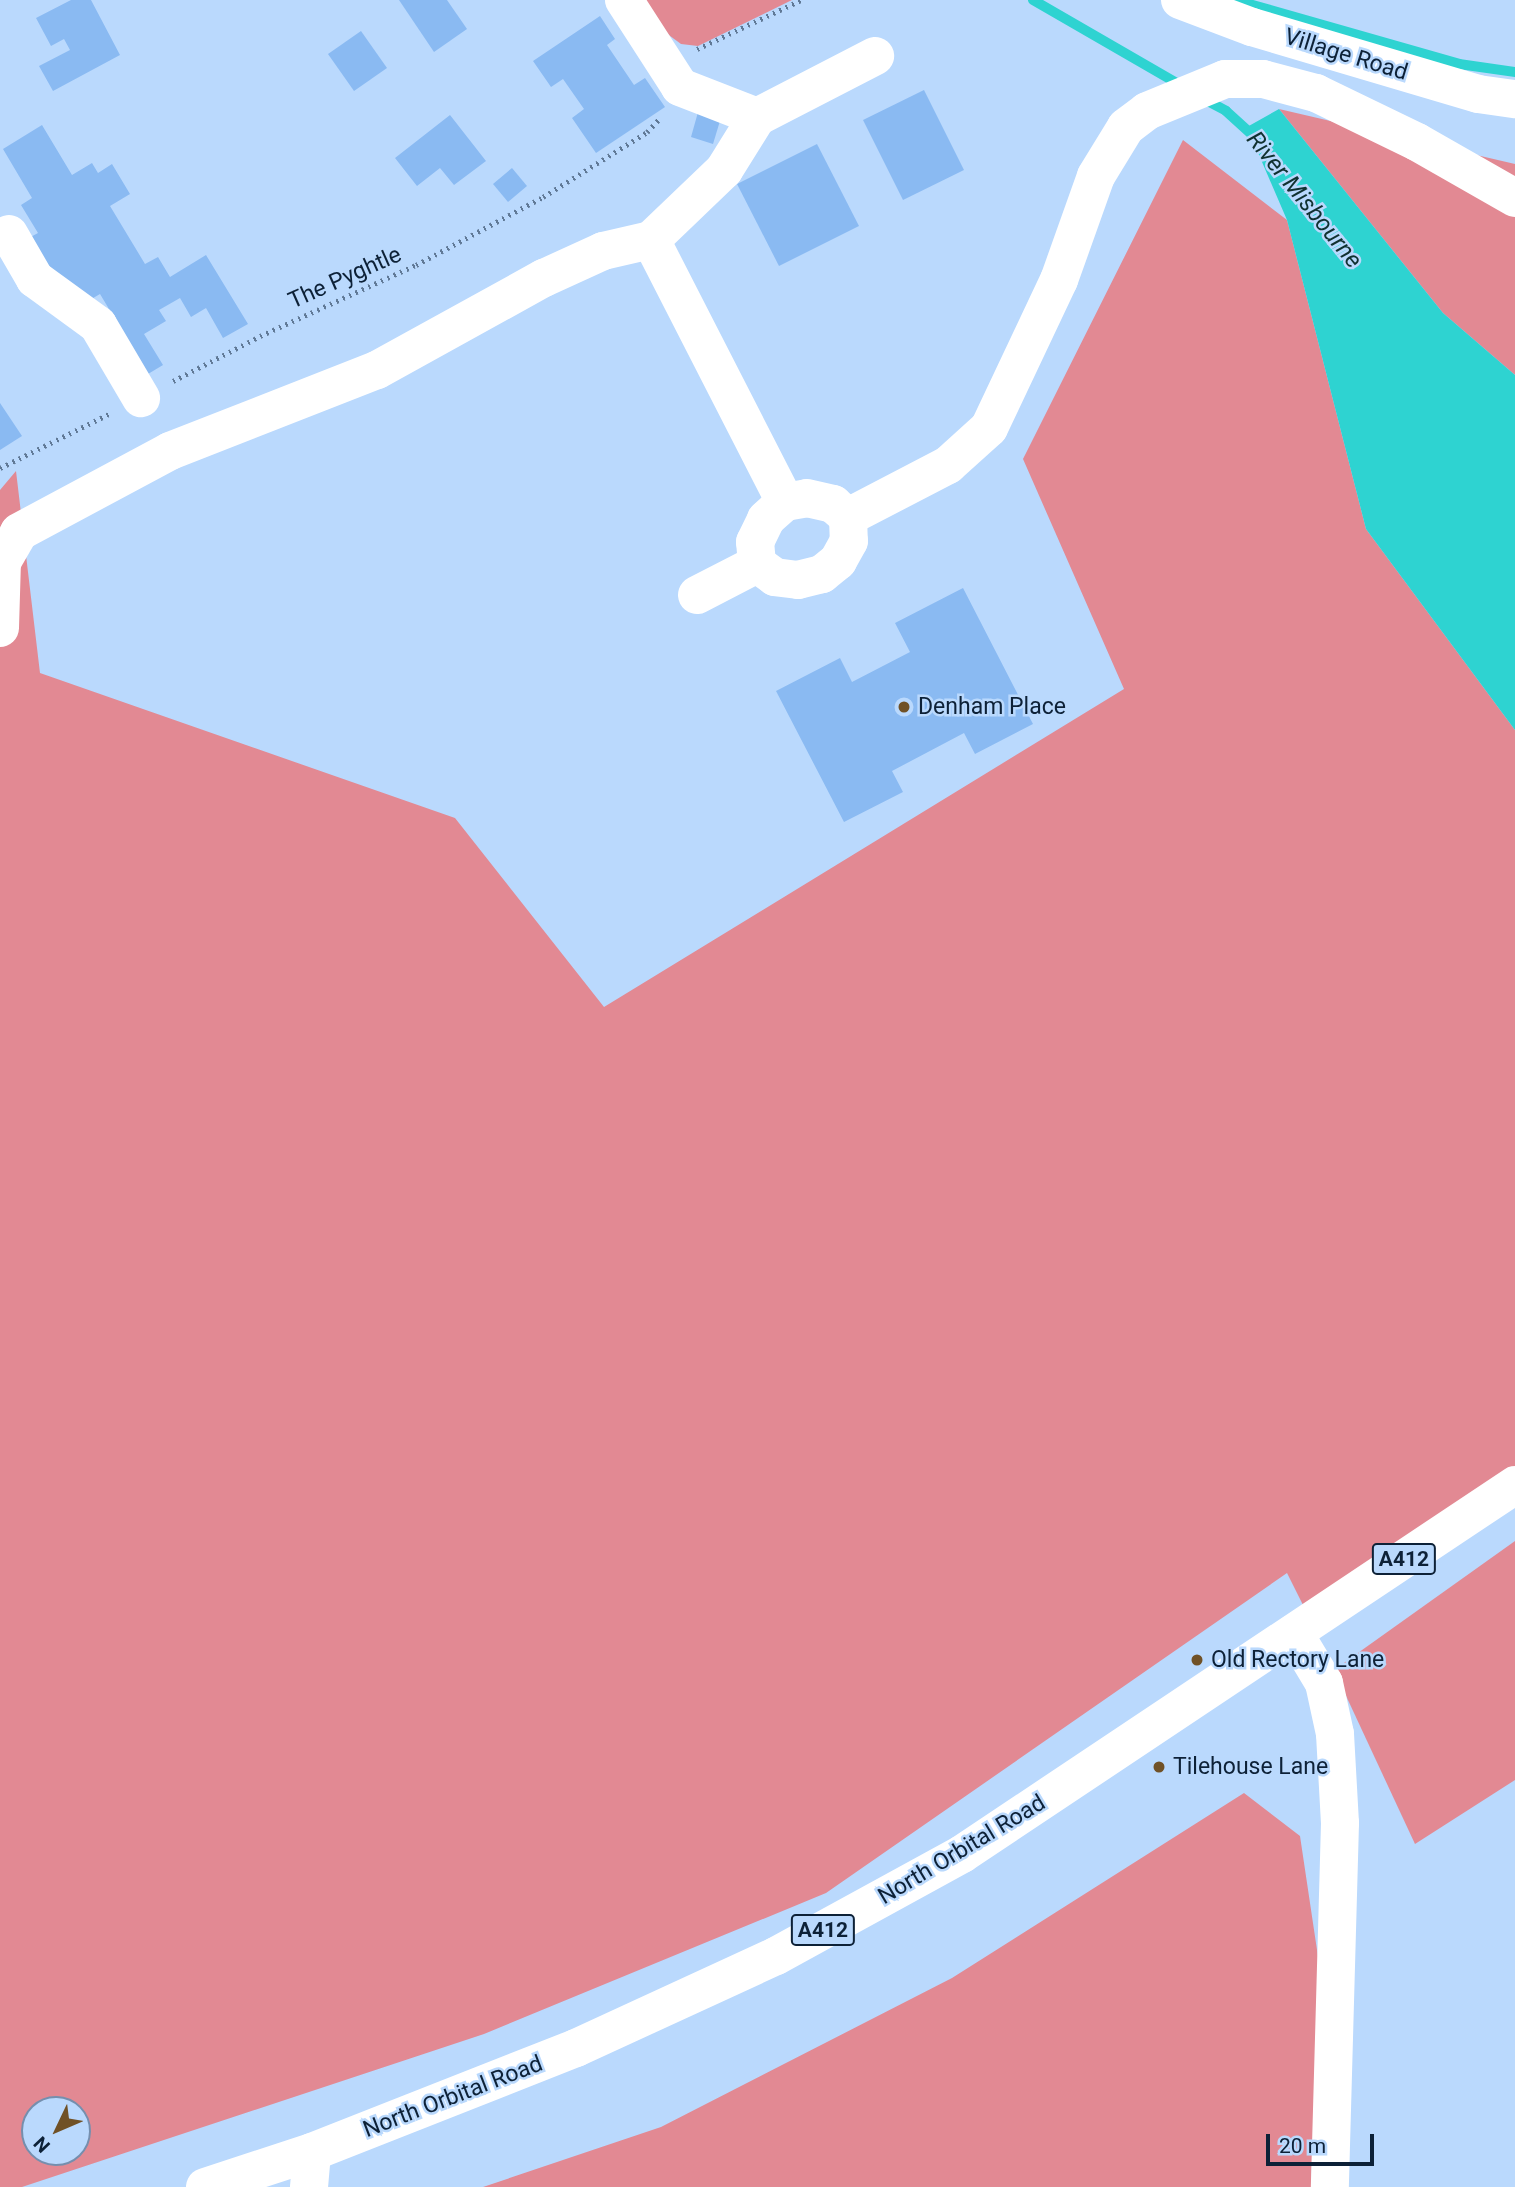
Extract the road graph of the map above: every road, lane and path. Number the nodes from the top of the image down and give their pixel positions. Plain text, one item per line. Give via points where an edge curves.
1 (624, 0) edge
2 (801, 0) edge
3 (1180, 0) edge
4 (875, 56) dead end
5 (676, 80) junction
6 (1515, 99) edge
7 (757, 117) junction
8 (1515, 198) edge
9 (9, 234) dead end
10 (651, 240) junction
11 (141, 398) junction
12 (0, 468) edge
13 (785, 502) junction
14 (848, 517) junction
15 (757, 564) junction
16 (697, 595) dead end
17 (0, 628) edge
18 (1515, 1485) edge
19 (1294, 1633) junction
20 (311, 2170) edge
21 (205, 2187) edge
22 (1330, 2187) edge

1 - 5 main road
2 - 5 path, The Pyghtle via 692,52
3 - 6 main road, Village Road via 1252,27 1478,94
4 - 7 main road
5 - 7 main road
5 - 11 path, The Pyghtle via 647,132 543,197 416,265 260,336
7 - 10 main road via 723,170
8 - 14 main road via 1417,142 1327,99 1263,79 1225,79 1147,111 1126,127 1096,176 1059,280 989,428 948,466
9 - 11 main road via 35,279 98,325
10 - 13 main road
10 - 17 main road via 603,251 544,278 377,370 170,451 61,506 19,532 2,562
11 - 12 path, The Pyghtle
13 - 14 main road via 807,498 833,504
13 - 15 main road via 766,519 755,542
14 - 15 main road via 849,541 838,561 822,574 798,580 775,577
15 - 16 main road
18 - 19 main road, North Orbital Road / A412
19 - 20 main road, North Orbital Road / A412 via 962,1854 776,1955
19 - 22 main road via 1324,1683 1335,1734 1340,1823
20 - 21 main road, North Orbital Road / A412

